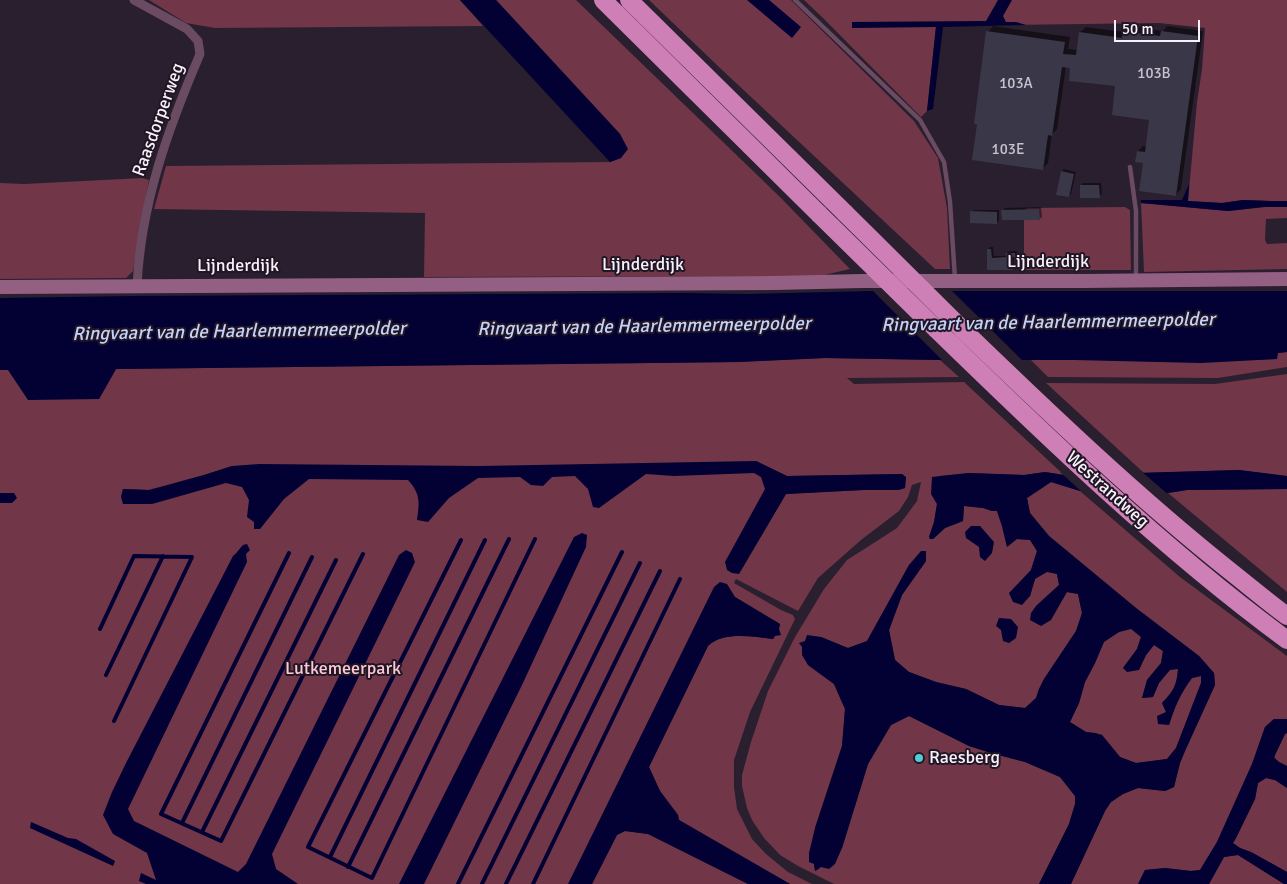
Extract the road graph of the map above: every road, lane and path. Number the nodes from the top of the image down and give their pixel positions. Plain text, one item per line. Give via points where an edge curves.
1 (134, 0) edge
2 (603, 0) edge
3 (629, 0) edge
4 (795, 0) edge
5 (1130, 167) dead end
6 (1287, 279) edge
7 (1136, 280) junction
8 (955, 281) junction
9 (137, 286) junction
10 (0, 287) edge
11 (1287, 616) edge
12 (1287, 640) edge

1 - 9 street, Raasdorperweg via 187,30 198,41 200,54 166,137 155,175 141,241
2 - 12 highway, Westrandweg, bridge via 1052,440 1185,559
3 - 11 highway, Westrandweg, bridge via 1058,422 1150,505
4 - 8 lane via 920,120 944,162
5 - 7 lane via 1136,211
6 - 7 street, Lijnderdijk
7 - 8 street, Lijnderdijk
8 - 9 street, Lijnderdijk
9 - 10 street, Lijnderdijk

